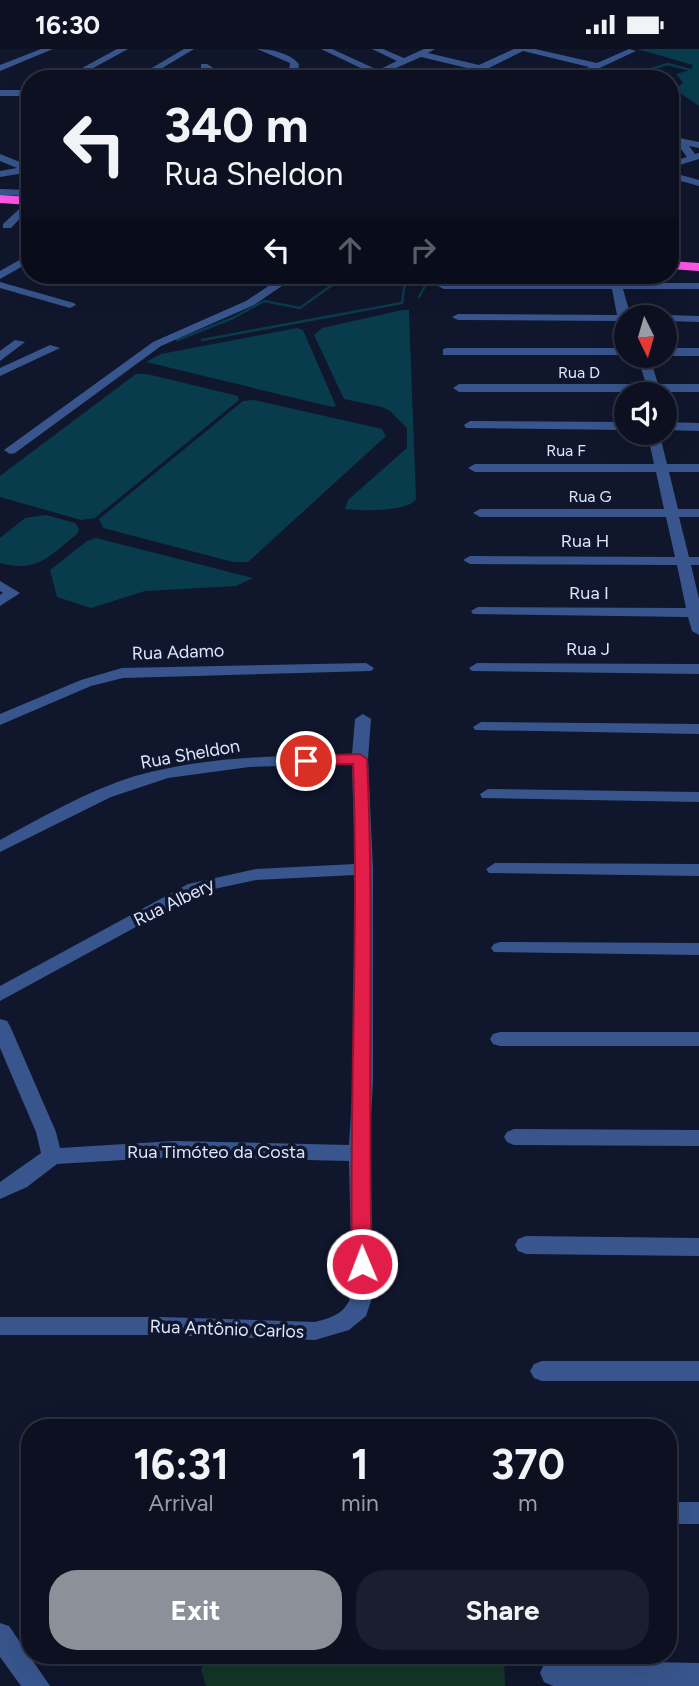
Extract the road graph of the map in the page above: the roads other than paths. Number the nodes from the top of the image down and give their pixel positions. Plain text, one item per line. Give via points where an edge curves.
1 (49, 49) edge
2 (124, 49) edge
3 (190, 49) edge
4 (261, 49) edge
5 (325, 49) edge
6 (376, 49) edge
7 (431, 49) edge
8 (523, 49) edge
9 (632, 51) dead end
10 (420, 54) junction
11 (402, 61) junction
12 (204, 66) dead end
13 (597, 66) junction
14 (0, 68) edge
15 (481, 68) junction
16 (83, 70) edge
17 (153, 70) edge
18 (211, 70) edge
19 (292, 70) edge
20 (371, 70) edge
21 (384, 70) edge
22 (489, 70) edge
23 (588, 70) edge
24 (0, 93) edge
25 (21, 93) edge
26 (699, 145) edge
27 (0, 157) edge
28 (696, 157) edge
29 (679, 163) edge
30 (21, 166) edge
31 (679, 168) edge
32 (21, 170) edge
33 (0, 174) edge
34 (699, 174) edge
35 (679, 182) edge
36 (699, 183) edge
37 (0, 192) edge
38 (21, 194) edge
39 (21, 196) edge
40 (0, 198) edge
41 (21, 207) edge
42 (8, 226) edge
43 (21, 263) edge
44 (679, 266) edge
45 (699, 267) edge
46 (0, 276) edge
47 (278, 284) edge
48 (502, 284) edge
49 (620, 284) edge
50 (672, 284) edge
51 (0, 285) edge
52 (444, 286) dead end
53 (699, 286) edge
54 (70, 305) dead end
55 (624, 305) edge
56 (458, 317) dead end
57 (677, 319) edge
58 (699, 319) edge
59 (614, 320) edge
60 (19, 342) dead end
61 (54, 348) dead end
62 (447, 352) dead end
63 (614, 352) edge
64 (677, 352) edge
65 (699, 352) edge
66 (0, 357) edge
67 (0, 372) edge
68 (459, 388) dead end
69 (699, 388) edge
70 (677, 389) edge
71 (614, 390) edge
72 (470, 425) dead end
73 (614, 426) edge
74 (677, 426) edge
75 (699, 427) edge
76 (658, 445) edge
77 (665, 445) edge
78 (5, 449) edge
79 (26, 453) dead end
80 (475, 468) dead end
81 (667, 468) junction
82 (699, 468) edge
83 (480, 513) dead end
84 (685, 513) edge
85 (470, 560) dead end
86 (694, 564) edge
87 (0, 585) edge
88 (0, 602) edge
89 (478, 611) dead end
90 (696, 613) edge
91 (699, 631) edge
92 (366, 668) dead end
93 (477, 669) dead end
94 (699, 669) edge
95 (363, 719) dead end
96 (0, 720) edge
97 (481, 727) dead end
98 (699, 729) edge
99 (360, 759) junction
100 (488, 794) dead end
101 (699, 797) edge
102 (0, 847) edge
103 (364, 869) junction
104 (495, 869) dead end
105 (699, 870) edge
106 (500, 948) dead end
107 (699, 949) edge
108 (0, 994) edge
109 (0, 1026) edge
110 (500, 1039) dead end
111 (699, 1039) edge
112 (514, 1137) dead end
113 (699, 1138) edge
114 (359, 1153) junction
115 (52, 1156) junction
116 (0, 1191) edge
117 (526, 1245) dead end
118 (699, 1247) edge
119 (0, 1326) edge
120 (542, 1371) dead end
121 (699, 1371) edge
122 (677, 1513) edge
123 (699, 1513) edge
124 (0, 1635) edge
125 (21, 1664) edge
126 (21, 1664) edge
127 (554, 1673) dead end
128 (699, 1676) edge
129 (37, 1686) edge

1 - 14 street
2 - 16 street
3 - 17 street
4 - 19 street via 293,61
5 - 20 street
6 - 11 street
7 - 10 street
8 - 13 street
8 - 15 street
9 - 13 street
10 - 11 street
10 - 15 street
11 - 21 street
12 - 18 street
13 - 23 street
15 - 22 street
24 - 25 street
26 - 28 street via 680,141
27 - 30 street
28 - 29 street
31 - 34 street
32 - 33 street
35 - 36 street
37 - 38 street
39 - 40 highway
41 - 42 street
43 - 46 street
44 - 45 highway
47 - 78 street via 250,303 158,344
48 - 52 street
49 - 55 street
50 - 53 street
51 - 54 street
56 - 59 street
57 - 58 street
60 - 66 street
61 - 67 street
62 - 63 street
64 - 65 street
68 - 71 street, Rua D
69 - 70 street, Rua D
72 - 73 street
74 - 75 street
76 - 81 street
77 - 81 street
78 - 79 street
80 - 81 street, Rua F
81 - 82 street, Rua F
81 - 84 street
83 - 84 street, Rua G
84 - 86 street
85 - 86 street, Rua H
86 - 90 street
87 - 88 street via 13,593
89 - 90 street, Rua I
90 - 91 street
92 - 96 street, Rua Adamo via 122,673 86,683
93 - 94 street, Rua J
95 - 99 street, Rua Antônio Carlos
97 - 98 street
99 - 102 street, Rua Sheldon via 253,762 170,773 138,781
99 - 103 street, Rua Antônio Carlos
100 - 101 street
103 - 108 street, Rua Albery via 217,880 194,888
103 - 114 street, Rua Antônio Carlos
104 - 105 street
106 - 107 street
109 - 115 street
110 - 111 street
112 - 113 street
114 - 115 street, Rua Timóteo da Costa via 174,1149
114 - 119 street, Rua Antônio Carlos via 362,1300 356,1315 338,1325 315,1331
115 - 116 street
117 - 118 street
120 - 121 street
122 - 123 street
124 - 125 street
126 - 129 street
127 - 128 street

